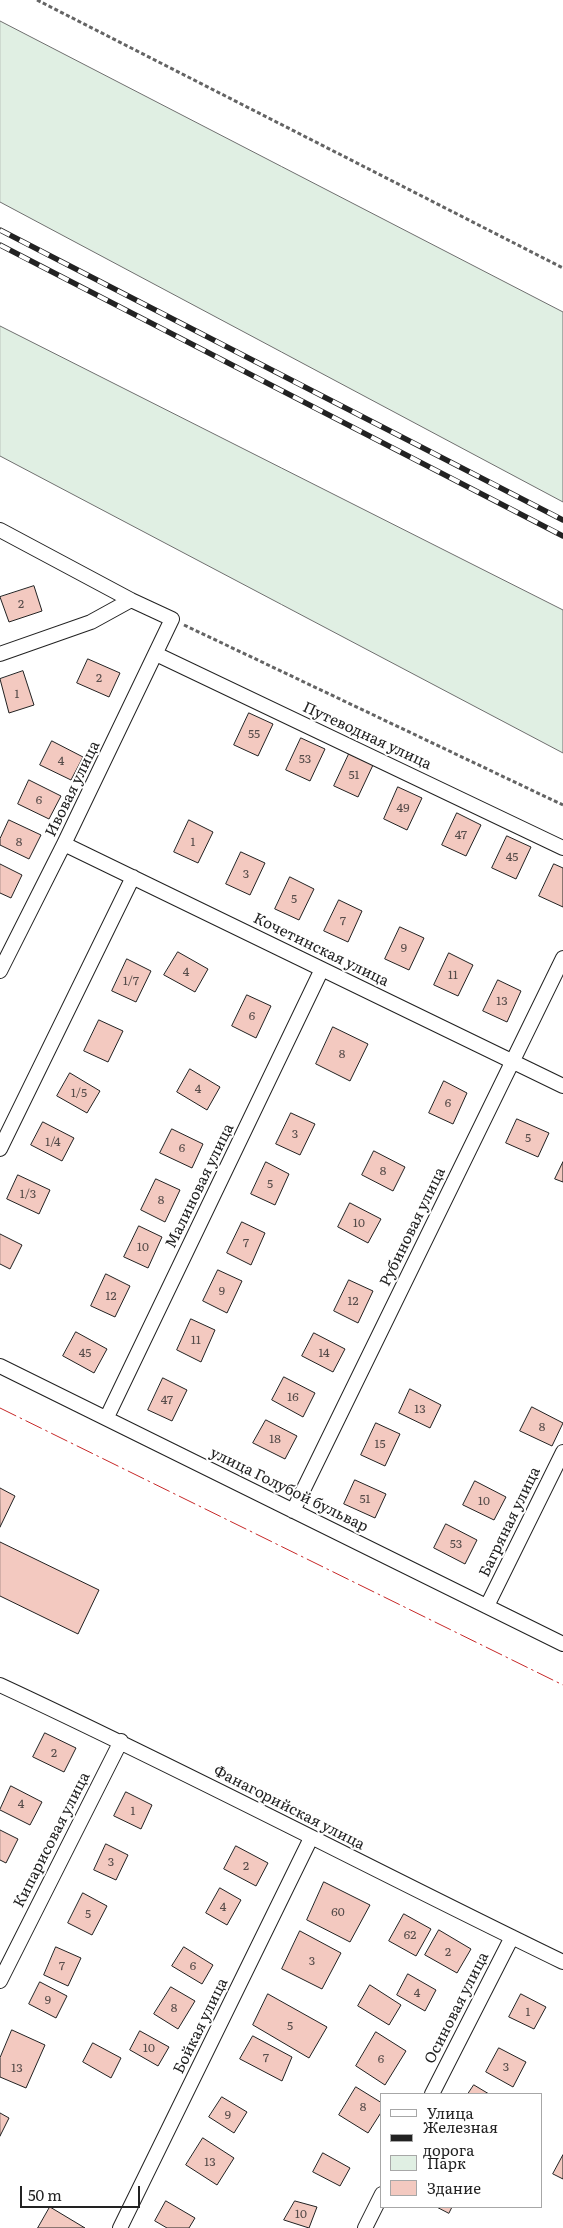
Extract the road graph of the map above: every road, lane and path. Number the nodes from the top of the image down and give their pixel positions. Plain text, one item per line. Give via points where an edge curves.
1 (37, 0) edge
2 (563, 268) edge
3 (0, 530) edge
4 (131, 600) junction
5 (172, 619) junction
6 (0, 654) edge
7 (156, 654) junction
8 (563, 805) edge
9 (64, 844) junction
10 (563, 848) edge
11 (133, 877) junction
12 (563, 958) edge
13 (322, 969) junction
14 (0, 971) edge
15 (513, 1061) junction
16 (563, 1086) edge
17 (0, 1149) edge
18 (0, 1366) edge
19 (107, 1418) junction
20 (563, 1452) edge
21 (293, 1510) junction
22 (487, 1606) junction
23 (563, 1644) edge
24 (0, 1685) edge
25 (120, 1741) junction
26 (311, 1838) junction
27 (512, 1937) junction
28 (563, 1962) edge
29 (0, 1981) edge
30 (433, 2093) edge
31 (380, 2198) edge
32 (120, 2228) edge
33 (365, 2228) edge

1 - 2 path
3 - 4 street
4 - 5 street
4 - 6 street via 91,622
5 - 7 street, Ивовая улица
5 - 8 path
7 - 9 street, Ивовая улица
7 - 10 street, Путеводная улица
9 - 11 street, Кочетинская улица
9 - 14 street, Ивовая улица
11 - 13 street, Кочетинская улица
11 - 17 street
12 - 15 street, Рубиновая улица
13 - 15 street, Кочетинская улица
13 - 19 street, Малиновая улица
15 - 16 street, Кочетинская улица
15 - 21 street, Рубиновая улица
18 - 19 street, улица Голубой бульвар
19 - 21 street, улица Голубой бульвар
20 - 22 street, Багряная улица
21 - 22 street, улица Голубой бульвар
22 - 23 street, улица Голубой бульвар
24 - 25 street, Фанагорийская улица
25 - 26 street, Фанагорийская улица
25 - 29 street, Кипарисовая улица
26 - 27 street, Фанагорийская улица
26 - 32 street, Бойкая улица
27 - 28 street, Фанагорийская улица
27 - 30 street, Осиновая улица
31 - 33 street

